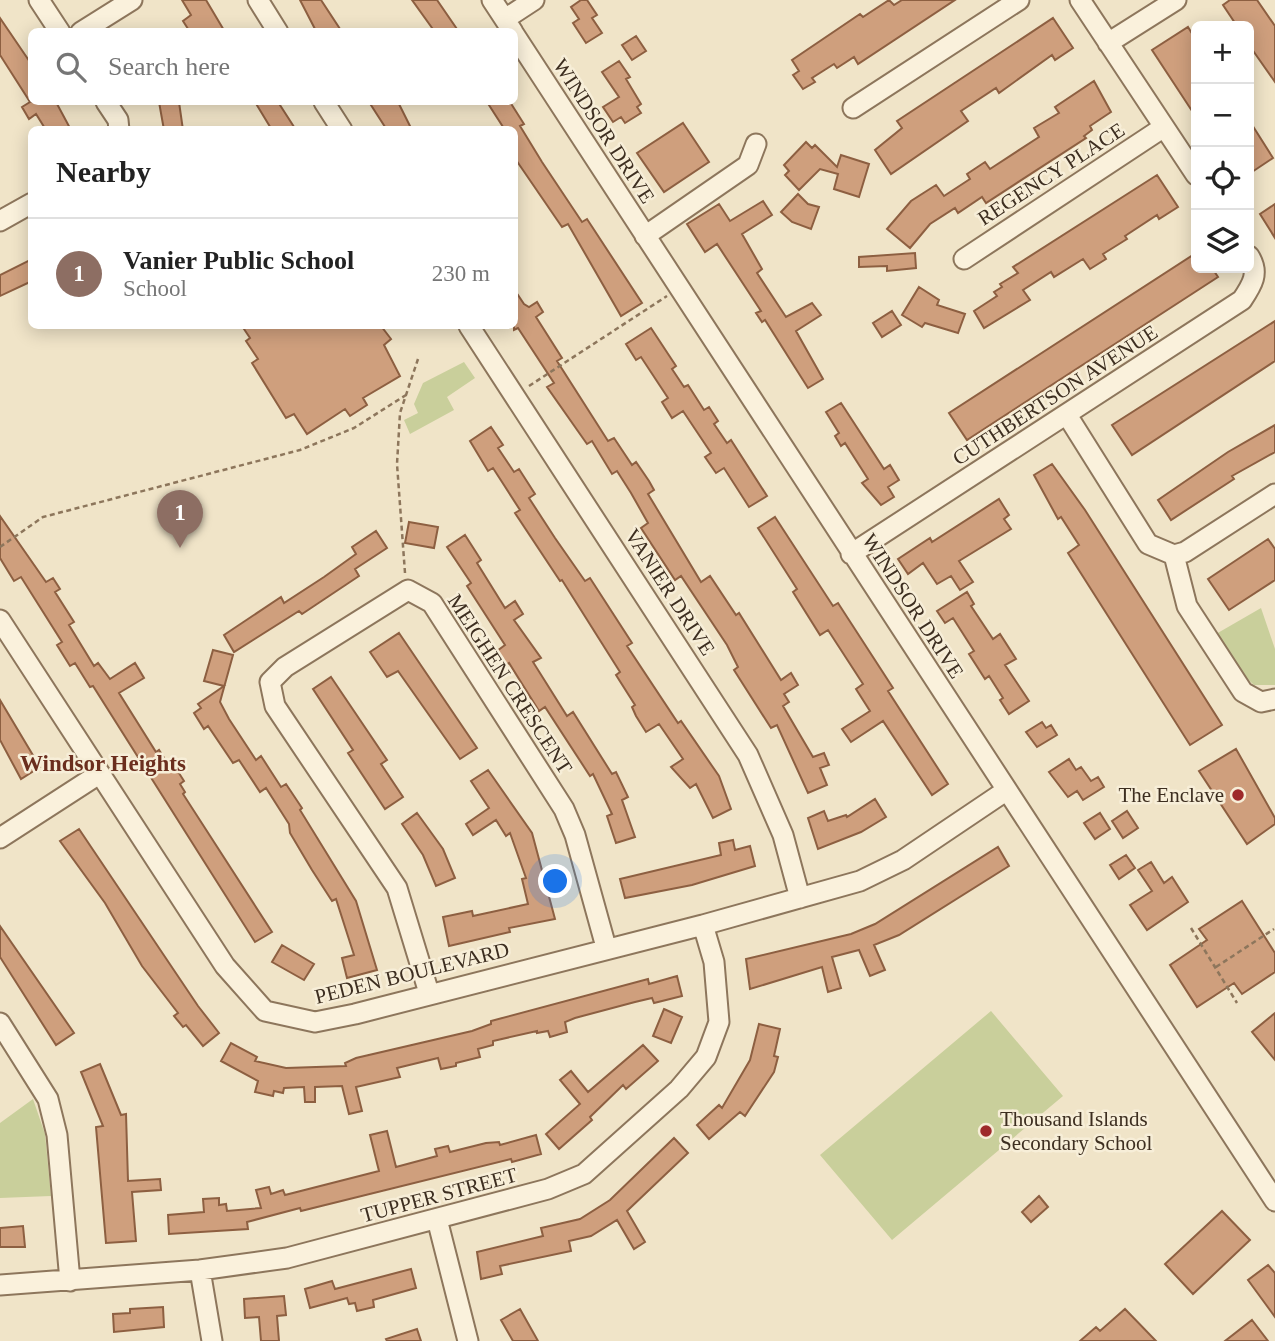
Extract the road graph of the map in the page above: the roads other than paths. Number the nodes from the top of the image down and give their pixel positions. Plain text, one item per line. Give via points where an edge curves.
1 (39, 0) edge
2 (132, 0) edge
3 (258, 0) edge
4 (492, 0) edge
5 (534, 0) edge
6 (1019, 0) edge
7 (1080, 0) edge
8 (1176, 0) edge
9 (57, 28) edge
10 (87, 28) edge
11 (276, 28) edge
12 (511, 28) edge
13 (518, 39) edge
14 (1108, 43) junction
15 (108, 105) edge
16 (326, 105) edge
17 (853, 108) dead end
18 (119, 126) edge
19 (339, 126) edge
20 (1164, 127) junction
21 (756, 144) dead end
22 (1191, 168) edge
23 (28, 205) edge
24 (0, 221) edge
25 (645, 236) junction
26 (964, 259) dead end
27 (1254, 264) edge
28 (471, 329) edge
29 (1067, 415) junction
30 (1275, 494) edge
31 (851, 554) junction
32 (1174, 555) junction
33 (0, 620) edge
34 (1275, 699) edge
35 (99, 774) junction
36 (1007, 790) junction
37 (0, 838) edge
38 (800, 898) junction
39 (703, 925) junction
40 (606, 947) junction
41 (429, 993) junction
42 (0, 1023) edge
43 (1275, 1201) edge
44 (437, 1219) junction
45 (200, 1270) junction
46 (70, 1281) junction
47 (0, 1285) edge
48 (212, 1341) edge
49 (468, 1341) edge

1 - 9 street
2 - 10 street
3 - 11 street
4 - 12 street, WINDSOR DRIVE
5 - 12 street
6 - 17 street
7 - 14 street
8 - 14 street
13 - 25 street, WINDSOR DRIVE
14 - 20 street
15 - 18 street
16 - 19 street
20 - 22 street
20 - 26 street, REGENCY PLACE
21 - 25 street via 748,165
23 - 24 street
25 - 31 street, WINDSOR DRIVE
27 - 29 street, CUTHBERTSON AVENUE via 1254,283 1242,300
28 - 38 street, VANIER DRIVE via 748,755 783,835
29 - 31 street, CUTHBERTSON AVENUE
29 - 32 street via 1147,544
30 - 32 street
31 - 36 street, WINDSOR DRIVE
32 - 34 street via 1187,606 1243,692 1261,702
33 - 35 street, PEDEN BOULEVARD
35 - 37 street
35 - 41 street, PEDEN BOULEVARD via 225,966 265,1011 315,1022
36 - 38 street, PEDEN BOULEVARD via 903,860 860,881
36 - 43 street, WINDSOR DRIVE
38 - 39 street, PEDEN BOULEVARD
39 - 40 street, PEDEN BOULEVARD
39 - 44 street, TUPPER STREET via 714,962 719,1022 706,1057 679,1089 584,1174 548,1189
40 - 41 street, PEDEN BOULEVARD
40 - 41 street, MEIGHEN CRESCENT via 564,809 432,603 408,590 285,667 270,682 275,706 397,888
42 - 46 street via 48,1099 57,1135
44 - 45 street, TUPPER STREET via 287,1258
44 - 49 street
45 - 46 street, TUPPER STREET
45 - 48 street
46 - 47 street, TUPPER STREET

